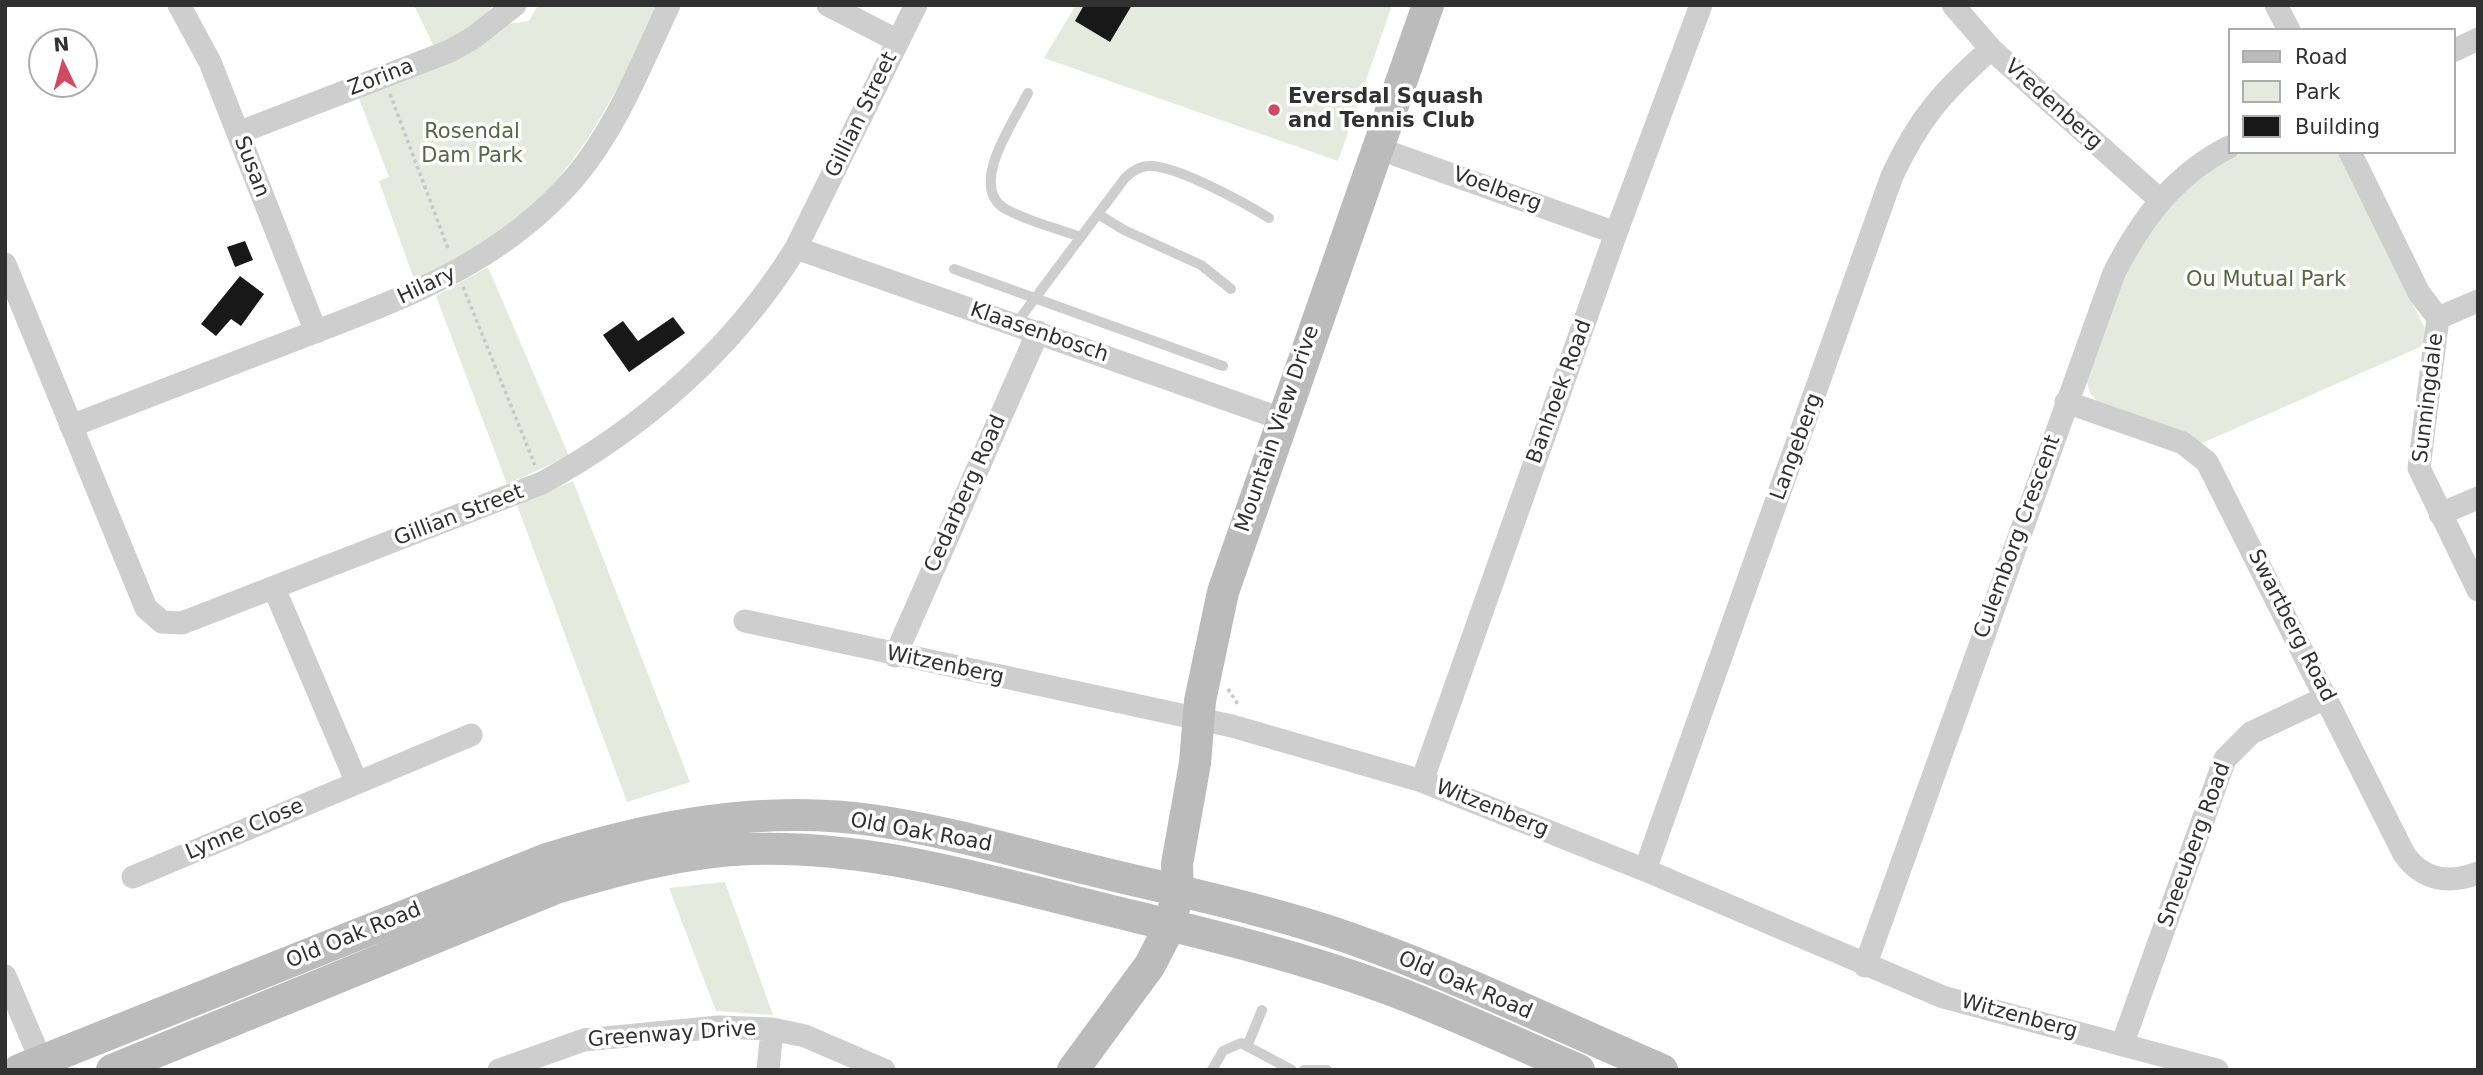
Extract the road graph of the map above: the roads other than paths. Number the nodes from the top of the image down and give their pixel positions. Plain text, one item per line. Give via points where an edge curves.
1 (179, 5) edge
2 (515, 5) edge
3 (669, 5) edge
4 (828, 5) edge
5 (916, 5) edge
6 (1428, 5) edge
7 (1701, 5) edge
8 (1952, 5) edge
9 (2276, 5) edge
10 (2288, 28) edge
11 (2478, 39) edge
12 (898, 41) junction
13 (1991, 49) junction
14 (2455, 50) edge
15 (1028, 93) dead end
16 (238, 133) junction
17 (1377, 148) junction
18 (2228, 148) edge
19 (2351, 154) edge
20 (2160, 200) junction
21 (1098, 214) junction
22 (1269, 219) dead end
23 (1616, 233) junction
24 (1080, 237) junction
25 (796, 248) junction
26 (5, 264) edge
27 (954, 269) dead end
28 (1231, 289) dead end
29 (1034, 298) junction
30 (2478, 302) edge
31 (2438, 318) junction
32 (1015, 325) junction
33 (316, 332) junction
34 (1038, 332) junction
35 (1223, 366) dead end
36 (2066, 402) junction
37 (1282, 419) junction
38 (71, 426) junction
39 (2478, 498) edge
40 (2440, 514) junction
41 (274, 588) junction
42 (2478, 590) edge
43 (745, 621) dead end
44 (895, 656) junction
45 (2327, 696) junction
46 (1199, 720) junction
47 (471, 735) dead end
48 (1422, 781) junction
49 (357, 783) junction
50 (1645, 870) junction
51 (2478, 873) edge
52 (134, 877) dead end
53 (1169, 879) junction
54 (1156, 922) junction
55 (1866, 966) junction
56 (5, 976) edge
57 (1262, 1010) dead end
58 (5, 1019) edge
59 (772, 1029) junction
60 (1248, 1044) junction
61 (2122, 1045) junction
62 (31, 1067) edge
63 (112, 1070) edge
64 (499, 1070) edge
65 (768, 1070) edge
66 (884, 1070) edge
67 (1050, 1070) edge
68 (1073, 1070) edge
69 (1212, 1070) edge
70 (1292, 1070) edge
71 (1304, 1070) edge
72 (1327, 1070) edge
73 (1579, 1070) edge
74 (1662, 1070) edge
75 (2217, 1070) edge

1 - 16 street, Susan
2 - 16 street, Zorina via 450,51
3 - 33 street, Hilary via 608,132 536,217 457,273
4 - 12 street
5 - 12 street, Gillian Street
6 - 17 main road, Mountain View Drive
7 - 23 street, Banhoek Road
8 - 13 street, Vredenberg
9 - 10 street
11 - 14 street
12 - 25 street, Gillian Street
13 - 20 street, Vredenberg
13 - 50 street, Langeberg via 1938,97 1892,176
15 - 24 lane via 990,170 992,193 1007,209
16 - 33 street, Susan
17 - 23 street, Voelberg
17 - 37 main road, Mountain View Drive
18 - 20 street, Culemborg Crescent via 2188,173
19 - 31 street via 2419,293
20 - 36 street, Culemborg Crescent via 2114,273
21 - 22 lane via 1131,172 1153,166 1236,198
21 - 24 lane
21 - 28 lane via 1201,265
23 - 48 street, Banhoek Road
24 - 29 lane
25 - 32 street, Klaasenbosch
25 - 41 street, Gillian Street via 754,312 684,381 591,456 542,483
26 - 38 street, Gillian Street
27 - 29 lane
29 - 32 lane
29 - 35 lane
30 - 31 street
31 - 40 street, Sunningdale via 2419,468
32 - 34 street, Klaasenbosch
33 - 38 street, Hilary
34 - 37 street, Klaasenbosch
34 - 44 street, Cedarberg Road
36 - 45 street, Swartberg Road via 2183,443 2207,462
36 - 55 street, Culemborg Crescent
37 - 46 main road, Mountain View Drive via 1223,592
38 - 41 street, Gillian Street via 153,616 162,622 182,623
39 - 40 street
40 - 42 street, Sunningdale
41 - 49 street
43 - 44 street, Witzenberg
44 - 46 street, Witzenberg
45 - 51 street, Swartberg Road via 2410,862 2425,874 2444,880
45 - 61 street, Sneeuberg Road via 2251,733 2225,758
46 - 48 street, Witzenberg
46 - 53 main road, Mountain View Drive via 1195,763
47 - 49 street, Lynne Close
48 - 50 street, Witzenberg
49 - 52 street, Lynne Close
50 - 55 street, Witzenberg
53 - 54 main road, Mountain View Drive
53 - 62 main road, Old Oak Road via 877,821 799,816 668,826 544,860
53 - 74 main road, Old Oak Road via 1355,940
54 - 63 main road, Old Oak Road via 857,853 748,849 698,854 626,867 556,888
54 - 67 main road, Mountain View Drive
54 - 68 main road, Mountain View Drive via 1146,971
54 - 73 main road, Old Oak Road via 1384,988
55 - 61 street, Witzenberg via 1942,997
56 - 62 street
57 - 60 lane
58 - 62 street
59 - 64 street, Greenway Drive via 719,1027 584,1040
59 - 65 street
59 - 66 street, Greenway Drive via 806,1036
60 - 69 lane via 1228,1046
60 - 70 lane
61 - 75 street, Witzenberg
71 - 72 lane

